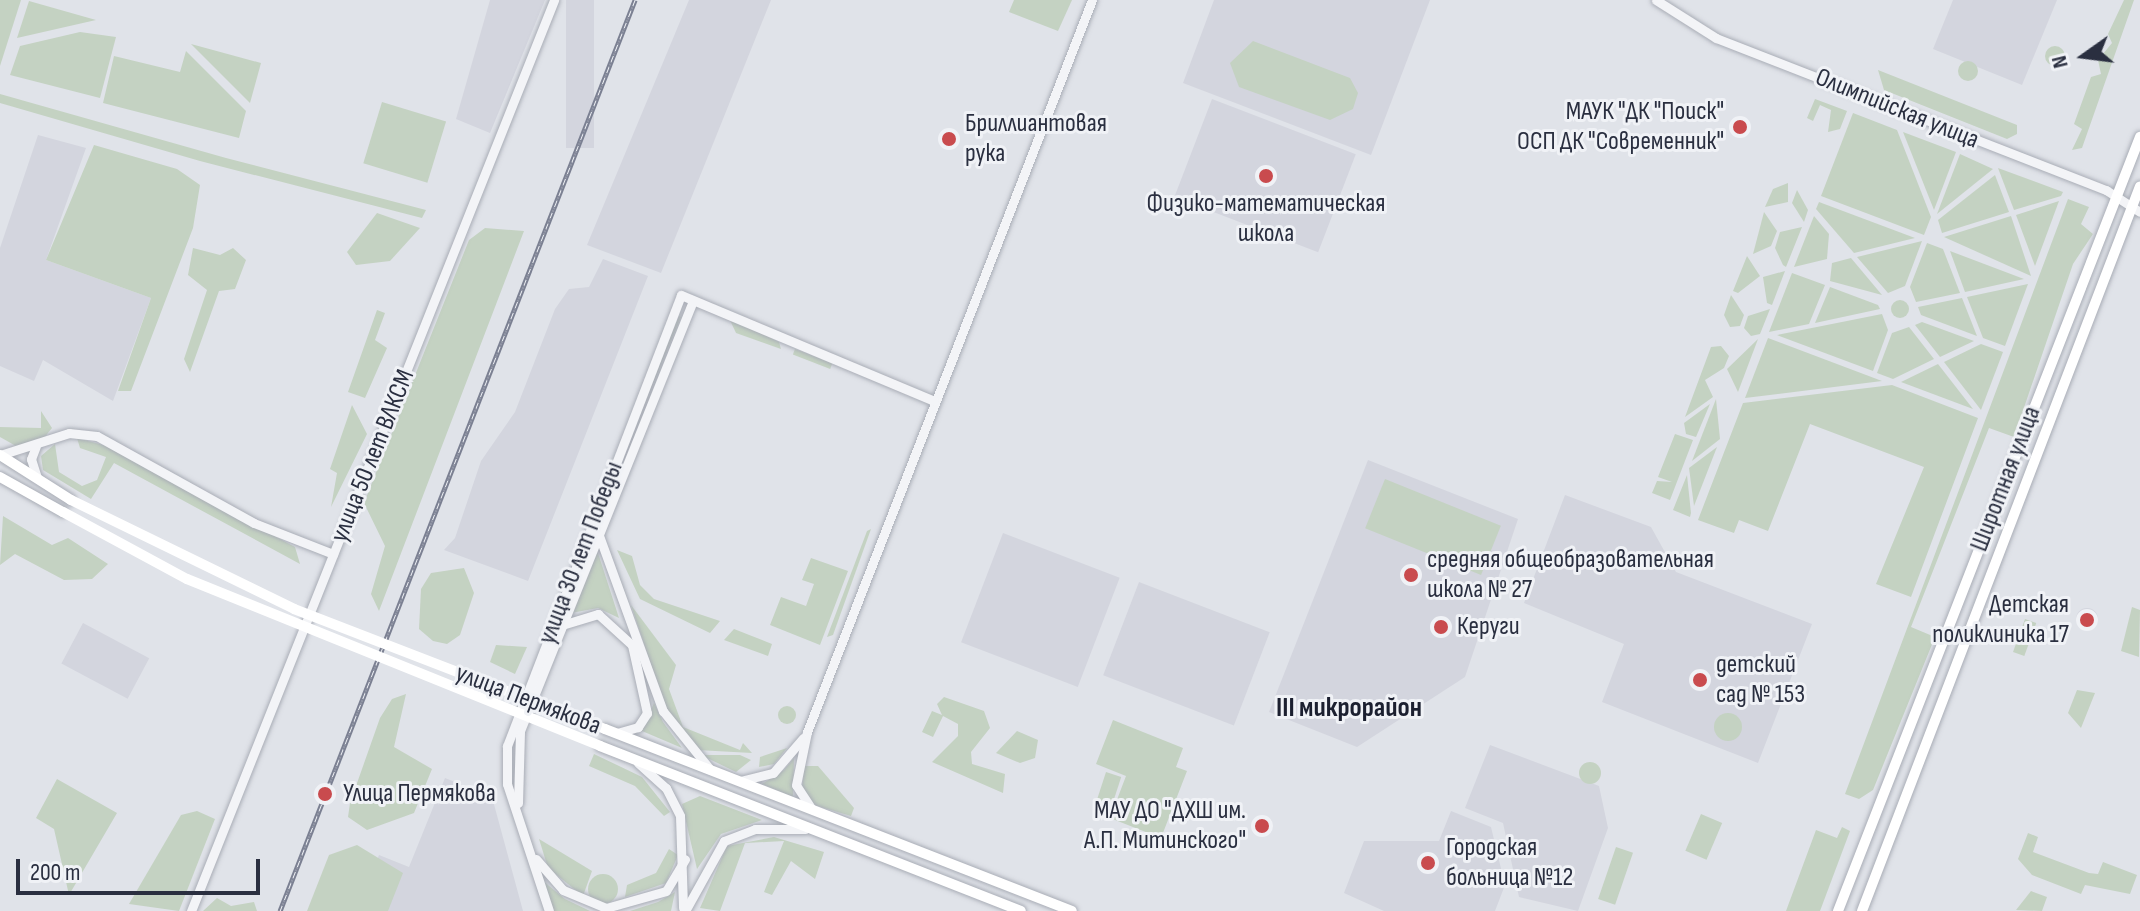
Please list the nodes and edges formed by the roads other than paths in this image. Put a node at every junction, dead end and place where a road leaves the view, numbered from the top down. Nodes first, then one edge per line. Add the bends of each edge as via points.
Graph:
1 (554, 0) edge
2 (1092, 0) edge
3 (1656, 0) edge
4 (2140, 137) edge
5 (2140, 186) edge
6 (2118, 197) junction
7 (2136, 210) edge
8 (693, 300) junction
9 (934, 401) junction
10 (36, 446) junction
11 (0, 455) edge
12 (0, 477) edge
13 (37, 478) junction
14 (596, 529) junction
15 (333, 554) junction
16 (562, 625) junction
17 (632, 645) junction
18 (610, 731) junction
19 (807, 732) junction
20 (631, 758) junction
21 (715, 773) junction
22 (736, 781) junction
23 (817, 812) junction
24 (522, 826) junction
25 (820, 832) junction
26 (525, 838) junction
27 (685, 859) junction
28 (191, 911) edge
29 (549, 911) edge
30 (684, 911) edge
31 (1021, 911) edge
32 (1072, 911) edge
33 (1838, 911) edge
34 (1862, 911) edge

1 - 15 street, улица 50 лет ВЛКСМ
2 - 9 street
3 - 6 street, Олимпийская улица via 1716,38
4 - 6 main road, Широтная улица
5 - 7 main road, Широтная улица
6 - 7 street, Олимпийская улица
6 - 33 main road, Широтная улица
7 - 34 main road, Широтная улица
8 - 9 street, улица 30 лет Победы
8 - 14 street, улица 30 лет Победы
8 - 14 street, улица 30 лет Победы via 681,295
9 - 19 street
10 - 11 street
10 - 13 street via 31,459
10 - 15 street via 69,433 97,436 254,523
11 - 13 main road, улица Пермякова
12 - 20 main road, улица Пермякова, bridge via 187,579
13 - 18 main road, улица Пермякова, bridge via 71,500 294,609
14 - 16 street, улица 30 лет Победы
14 - 17 street
14 - 21 street via 663,711
14 - 24 street, улица 30 лет Победы via 507,746 505,776
15 - 28 street, улица 50 лет ВЛКСМ
16 - 17 street via 598,614
16 - 24 street, улица 30 лет Победы via 516,747
17 - 18 street via 647,713 634,730
18 - 21 main road, улица Пермякова
19 - 22 street via 773,773
19 - 23 street via 796,785
20 - 25 main road, улица Пермякова
20 - 27 street via 675,804
21 - 22 main road, улица Пермякова
22 - 23 main road, улица Пермякова
23 - 32 main road, улица Пермякова
24 - 26 street, улица 30 лет Победы
25 - 30 street via 771,828 732,836 714,851
25 - 31 main road, улица Пермякова
26 - 27 street via 558,886 601,907 661,894
26 - 29 street, улица 30 лет Победы
27 - 30 street

